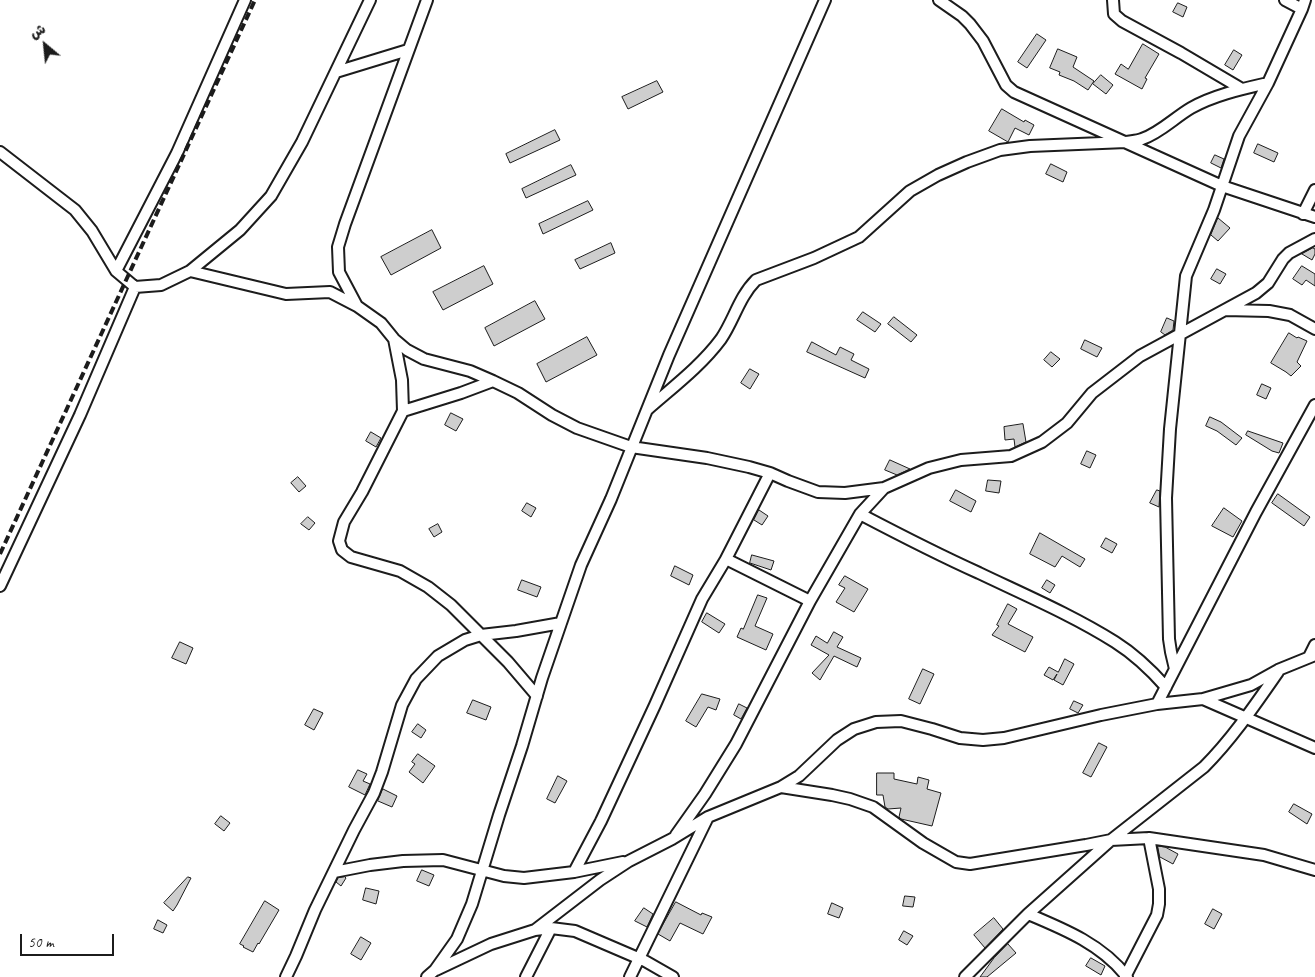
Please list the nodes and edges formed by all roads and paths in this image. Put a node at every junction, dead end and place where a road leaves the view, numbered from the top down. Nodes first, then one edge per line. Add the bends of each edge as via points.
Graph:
1 (245, 0) edge
2 (370, 0) edge
3 (427, 0) edge
4 (825, 0) edge
5 (939, 0) edge
6 (1113, 0) edge
7 (1285, 0) edge
8 (1304, 4) edge
9 (408, 50) junction
10 (336, 72) junction
11 (1268, 83) junction
12 (1242, 89) junction
13 (1126, 142) junction
14 (0, 152) edge
15 (1222, 186) junction
16 (1315, 190) edge
17 (1303, 214) junction
18 (1315, 217) edge
19 (1315, 239) edge
20 (116, 271) junction
21 (190, 271) junction
22 (135, 287) junction
23 (357, 306) junction
24 (1224, 310) junction
25 (1315, 328) edge
26 (1179, 334) junction
27 (394, 339) junction
28 (493, 381) junction
29 (1315, 405) edge
30 (646, 411) junction
31 (402, 412) junction
32 (631, 447) junction
33 (770, 473) junction
34 (884, 488) junction
35 (860, 514) junction
36 (726, 559) junction
37 (0, 586) edge
38 (810, 600) junction
39 (561, 623) junction
40 (481, 635) junction
41 (1315, 645) edge
42 (1312, 656) edge
43 (1175, 669) junction
44 (1278, 670) junction
45 (1166, 687) junction
46 (537, 696) junction
47 (1203, 699) junction
48 (1157, 704) junction
49 (1245, 718) junction
50 (1315, 748) edge
51 (781, 787) junction
52 (708, 817) junction
53 (1149, 838) junction
54 (672, 839) junction
55 (1111, 840) junction
56 (628, 861) junction
57 (483, 870) junction
58 (1315, 870) edge
59 (334, 872) junction
60 (574, 872) junction
61 (1028, 914) junction
62 (551, 928) junction
63 (535, 930) junction
64 (639, 958) junction
65 (431, 974) edge
66 (1126, 976) edge
67 (286, 977) edge
68 (526, 977) edge
69 (630, 977) edge
70 (673, 977) edge
71 (965, 977) edge

1 - 20 street via 177,153
2 - 10 street
3 - 9 street
4 - 30 street
5 - 13 street via 970,24 983,41 1006,85 1014,92
6 - 12 street via 1114,14 1122,20
7 - 8 street
8 - 11 street
9 - 10 street
9 - 23 street via 338,247 339,272
10 - 21 street via 271,196 240,230
11 - 12 street
11 - 15 street via 1239,136
12 - 13 street via 1190,109 1141,140
13 - 15 street
13 - 30 street via 1000,150 938,175 910,191 859,237 756,280 739,303 722,338 705,359
14 - 20 street via 75,210
15 - 17 street
15 - 26 street via 1186,276
16 - 17 street
17 - 18 street
19 - 24 street via 1282,259 1268,282 1256,293
20 - 22 street
21 - 22 street via 161,285
21 - 23 street via 286,294 330,292
22 - 37 street via 80,415
23 - 27 street via 381,323
24 - 25 street via 1270,311 1290,315
24 - 26 street
26 - 34 street via 1113,376 1067,423 1042,442 1011,456 961,460 929,468
26 - 43 street via 1166,498 1169,639
27 - 28 street via 424,359 470,371
27 - 31 street via 402,380
28 - 31 street
28 - 32 street via 577,428
29 - 43 street
30 - 32 street
31 - 40 street via 344,522 339,541 342,550 351,557 400,571 428,587
32 - 33 street via 707,458
32 - 39 street via 581,564
33 - 34 street via 818,492 845,493
33 - 36 street
34 - 35 street
35 - 38 street
35 - 45 street via 1116,642
36 - 38 street
36 - 60 street via 702,599 640,738
38 - 54 street via 736,744
39 - 40 street
39 - 46 street
40 - 46 street
40 - 59 street via 465,640 438,656 416,679 402,705 374,793
41 - 42 street
42 - 44 street
43 - 45 street
44 - 47 street via 1251,685
44 - 49 street
45 - 48 street
46 - 57 street
47 - 48 street
47 - 49 street
48 - 51 street via 983,740 960,738 901,721 876,722 854,729 837,740 799,776
49 - 50 street
49 - 55 street via 1204,768
51 - 52 street
51 - 55 street via 832,795 873,807 956,862 970,864
52 - 54 street
52 - 64 street
53 - 55 street
53 - 58 street via 1264,856
53 - 66 street via 1159,904 1157,915
54 - 56 street
55 - 61 street
56 - 60 street
56 - 63 street
57 - 59 street via 443,860 370,864
57 - 60 street via 524,878
57 - 65 street via 457,939
59 - 67 street
61 - 66 street via 1070,932 1109,959
61 - 71 street
62 - 63 street
62 - 64 street via 575,931
62 - 68 street
63 - 65 street via 491,944
64 - 69 street
64 - 70 street

